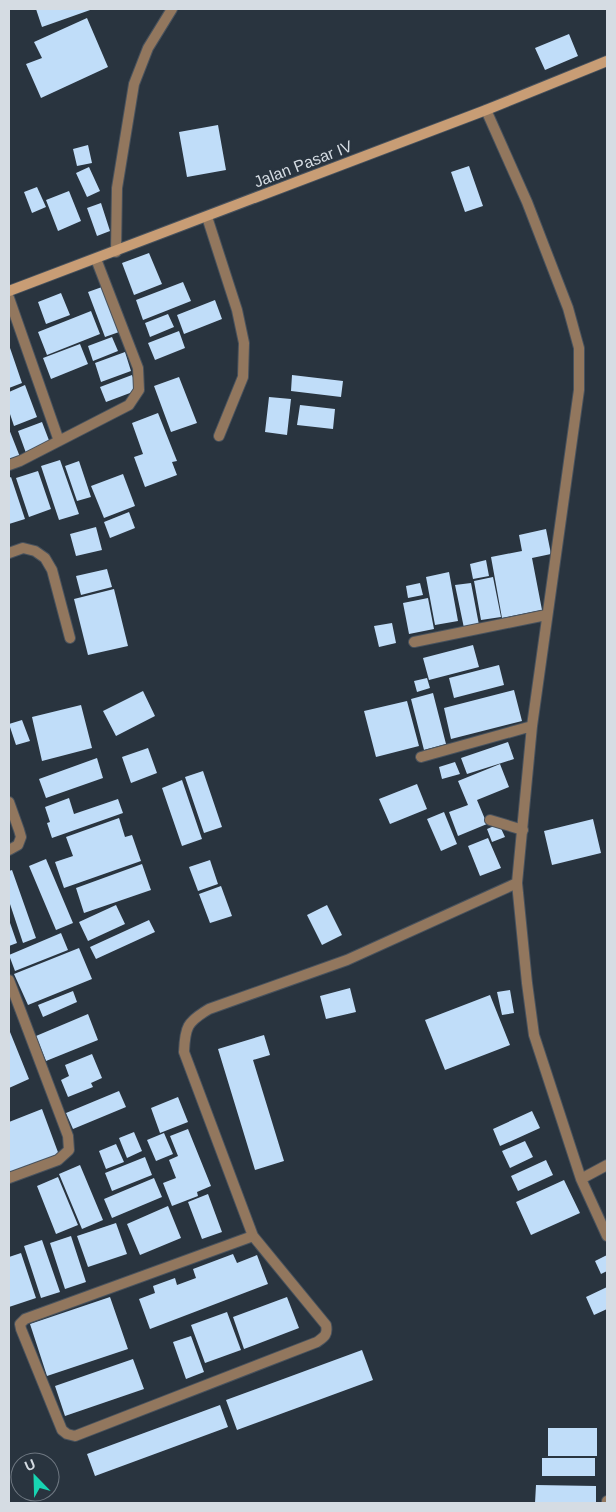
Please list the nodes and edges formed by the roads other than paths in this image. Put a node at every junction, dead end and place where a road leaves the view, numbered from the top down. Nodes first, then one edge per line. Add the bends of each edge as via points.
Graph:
1 (172, 9) edge
2 (607, 61) edge
3 (486, 110) junction
4 (207, 217) junction
5 (116, 252) junction
6 (96, 259) junction
7 (9, 291) edge
8 (9, 298) edge
9 (219, 436) dead end
10 (59, 441) junction
11 (9, 465) edge
12 (9, 553) edge
13 (546, 615) junction
14 (70, 638) dead end
15 (414, 642) dead end
16 (532, 726) junction
17 (421, 757) dead end
18 (9, 802) edge
19 (490, 820) dead end
20 (523, 830) junction
21 (9, 850) edge
22 (517, 883) junction
23 (9, 980) edge
24 (607, 1165) edge
25 (9, 1178) edge
26 (581, 1179) junction
27 (253, 1236) junction
28 (607, 1236) edge

1 - 5 street via 148,48 134,84 117,188
2 - 3 street, Jalan Pasar IV
3 - 4 street, Jalan Pasar IV
3 - 13 street via 527,202 568,308 579,348 579,390
4 - 5 street, Jalan Pasar IV
4 - 9 street via 237,310 244,343 243,377
5 - 6 street, Jalan Pasar IV
6 - 7 street, Jalan Pasar IV
6 - 10 street via 138,368 140,390 129,405
8 - 10 street
10 - 11 street
12 - 14 street via 23,548 45,558 52,570
13 - 15 street
13 - 16 street
16 - 17 street
16 - 20 street
18 - 21 street via 20,837 18,845
19 - 20 street
20 - 22 street
22 - 26 street via 534,1035
22 - 27 street via 347,960 209,1009 194,1018 185,1032 184,1052
23 - 25 street via 68,1136 69,1150 58,1160
24 - 26 street
26 - 28 street
27 - 27 street via 326,1325 326,1336 75,1436 62,1430 20,1324

